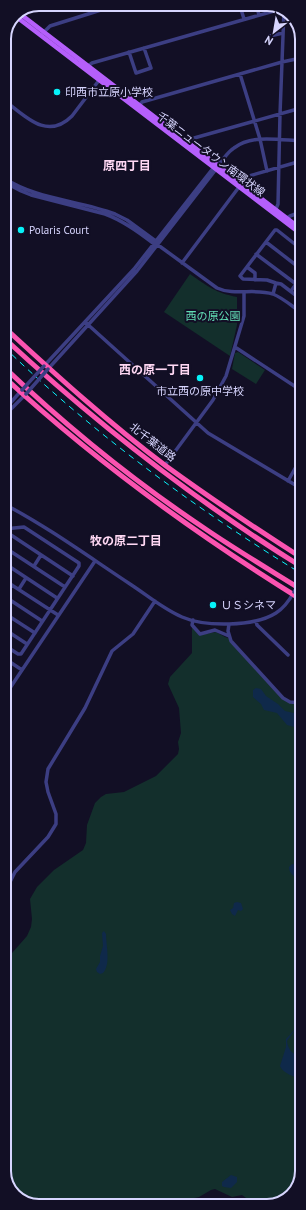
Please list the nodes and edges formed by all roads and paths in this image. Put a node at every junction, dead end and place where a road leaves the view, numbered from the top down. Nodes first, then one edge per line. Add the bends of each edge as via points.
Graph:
1 (98, 11) edge
2 (242, 11) edge
3 (258, 11) edge
4 (272, 12) edge
5 (259, 15) junction
6 (23, 16) edge
7 (284, 17) edge
8 (20, 18) edge
9 (244, 19) junction
10 (283, 33) junction
11 (42, 34) junction
12 (270, 36) dead end
13 (144, 48) junction
14 (129, 52) junction
15 (295, 60) edge
16 (282, 62) junction
17 (88, 66) junction
18 (240, 74) junction
19 (101, 78) junction
20 (11, 105) edge
21 (140, 105) junction
22 (295, 110) edge
23 (280, 114) junction
24 (254, 121) junction
25 (260, 139) junction
26 (280, 140) junction
27 (186, 141) junction
28 (295, 141) edge
29 (295, 163) edge
30 (216, 167) junction
31 (279, 168) junction
32 (267, 171) junction
33 (238, 180) junction
34 (11, 183) edge
35 (11, 186) edge
36 (239, 187) junction
37 (276, 209) junction
38 (295, 214) edge
39 (287, 218) junction
40 (295, 224) edge
41 (295, 229) edge
42 (266, 242) junction
43 (156, 243) junction
44 (295, 244) edge
45 (256, 254) junction
46 (182, 263) junction
47 (295, 264) edge
48 (247, 267) junction
49 (255, 280) junction
50 (276, 283) junction
51 (295, 283) edge
52 (295, 285) edge
53 (291, 291) junction
54 (244, 292) junction
55 (273, 294) junction
56 (295, 294) edge
57 (295, 308) edge
58 (86, 323) junction
59 (11, 334) edge
60 (11, 344) edge
61 (235, 347) junction
62 (46, 367) junction
63 (11, 374) edge
64 (11, 383) edge
65 (295, 386) edge
66 (23, 393) junction
67 (11, 404) edge
68 (11, 408) edge
69 (196, 423) junction
70 (165, 465) junction
71 (295, 468) edge
72 (288, 481) junction
73 (295, 485) edge
74 (11, 508) edge
75 (11, 529) edge
76 (11, 535) edge
77 (11, 551) edge
78 (295, 554) edge
79 (41, 555) junction
80 (94, 561) junction
81 (295, 563) edge
82 (34, 566) junction
83 (11, 568) edge
84 (72, 576) junction
85 (26, 578) junction
86 (12, 585) edge
87 (295, 586) edge
88 (65, 587) junction
89 (19, 589) junction
90 (295, 590) edge
91 (293, 593) junction
92 (57, 598) junction
93 (11, 601) edge
94 (155, 601) junction
95 (50, 610) junction
96 (58, 616) junction
97 (11, 617) edge
98 (193, 620) junction
99 (42, 621) junction
100 (256, 621) junction
101 (229, 624) junction
102 (35, 633) junction
103 (11, 634) edge
104 (229, 636) junction
105 (27, 644) junction
106 (11, 650) edge
107 (288, 656) dead end
108 (11, 663) edge
109 (22, 670) junction
110 (11, 686) edge
111 (295, 702) edge
112 (11, 880) edge

1 - 11 street via 50,26
2 - 9 street
3 - 5 street
4 - 5 street
5 - 9 street
6 - 11 main road, 千葉ニュータウン南環状線
7 - 10 street
8 - 11 main road, 千葉ニュータウン南環状線
9 - 13 street
10 - 12 street
10 - 16 street
11 - 17 main road, 千葉ニュータウン南環状線
11 - 19 main road, 千葉ニュータウン南環状線
13 - 14 street
13 - 14 street via 151,68 136,73
14 - 17 street
15 - 16 street
16 - 18 street
16 - 23 street
17 - 19 main road, 千葉ニュータウン南環状線
18 - 21 street via 142,102
18 - 24 street
19 - 20 street via 72,116 55,126 39,125
19 - 21 main road, 千葉ニュータウン南環状線
19 - 30 main road, 千葉ニュータウン南環状線
21 - 27 main road, 千葉ニュータウン南環状線
22 - 23 street
23 - 24 street
23 - 26 street
24 - 25 street
24 - 27 street
25 - 26 street
25 - 30 street via 249,140 230,150
25 - 32 street
26 - 28 street
26 - 31 street
27 - 30 main road, 千葉ニュータウン南環状線
29 - 31 street
30 - 33 main road, 千葉ニュータウン南環状線
30 - 36 main road, 千葉ニュータウン南環状線
30 - 43 street
31 - 32 street
31 - 37 street
32 - 33 street
33 - 37 main road, 千葉ニュータウン南環状線
34 - 43 street via 32,192 115,214 127,220
35 - 43 street via 31,195 114,217
36 - 41 main road, 千葉ニュータウン南環状線
36 - 46 street
37 - 39 main road, 千葉ニュータウン南環状線
38 - 39 street
39 - 40 main road, 千葉ニュータウン南環状線
42 - 44 street via 277,230
42 - 45 street
42 - 47 street
43 - 46 street
43 - 58 street via 137,271
45 - 48 street
45 - 51 street
46 - 54 street via 217,288
48 - 49 street via 255,273
48 - 49 street via 240,278
49 - 50 street
50 - 53 street
50 - 55 street
52 - 53 street
53 - 56 street
54 - 55 street
54 - 61 street via 244,316
55 - 57 street
58 - 62 street
58 - 69 street
59 - 62 highway, 北千葉道路
60 - 81 highway, 北千葉道路 via 78,405 160,471
61 - 65 street
61 - 69 street via 223,383
62 - 66 street, bridge
62 - 70 highway, 北千葉道路
63 - 87 highway via 86,440 136,479 206,529
64 - 66 highway
66 - 67 street
66 - 68 street
66 - 91 highway via 143,492 207,538
69 - 70 street
69 - 72 street via 218,440
70 - 78 highway, 北千葉道路 via 245,522
71 - 72 street
72 - 73 street
74 - 80 street
75 - 84 street via 24,528 78,563 79,566
76 - 79 street
77 - 82 street
79 - 82 street
79 - 84 street
80 - 94 street
80 - 96 street
82 - 88 street
83 - 85 street
84 - 88 street
85 - 89 street
85 - 92 street
86 - 89 street
88 - 92 street
89 - 95 street
90 - 91 street, bridge
91 - 100 street via 278,612
92 - 95 street
93 - 99 street
94 - 98 street via 178,615
94 - 112 street via 133,634 112,651 84,708 48,769 46,782 56,814 56,824 48,838 15,872
95 - 96 street
95 - 99 street
96 - 109 street
97 - 102 street
98 - 101 street
98 - 104 street via 192,625 200,634 215,630
99 - 102 street
100 - 101 street
100 - 107 street
101 - 104 street
102 - 105 street
103 - 105 street
104 - 111 street via 235,646 283,698
105 - 106 street via 21,654
108 - 109 street
109 - 110 street

